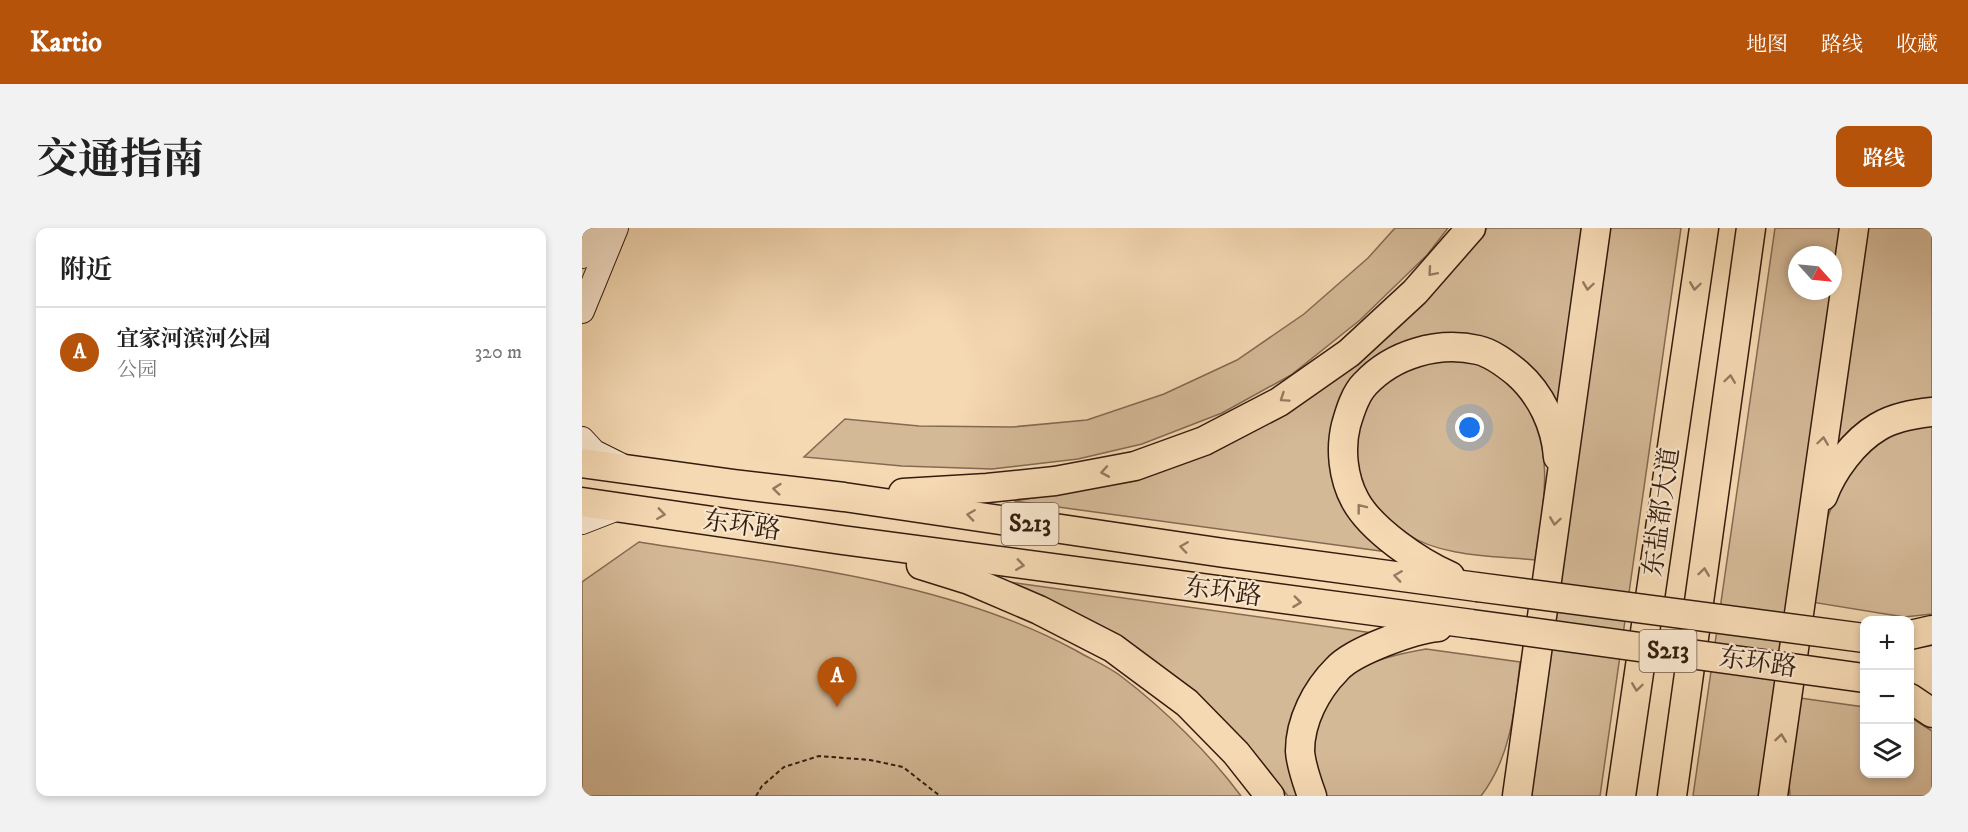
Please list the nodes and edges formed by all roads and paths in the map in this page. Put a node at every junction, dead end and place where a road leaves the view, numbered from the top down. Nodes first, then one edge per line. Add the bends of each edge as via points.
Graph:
1 (594, 228) edge
2 (616, 228) edge
3 (1471, 228) edge
4 (1596, 228) edge
5 (1704, 228) edge
6 (1751, 228) edge
7 (1854, 228) edge
8 (582, 256) edge
9 (582, 311) edge
10 (1932, 412) edge
11 (582, 439) edge
12 (582, 463) edge
13 (627, 469) junction
14 (1560, 487) junction
15 (844, 496) junction
16 (582, 502) edge
17 (618, 508) junction
18 (582, 522) edge
19 (1811, 526) junction
20 (842, 540) junction
21 (1224, 553) junction
22 (1477, 587) junction
23 (1220, 592) junction
24 (1472, 624) junction
25 (1932, 630) edge
26 (1914, 634) edge
27 (1860, 637) edge
28 (1914, 645) edge
29 (1932, 647) edge
30 (1860, 677) edge
31 (1914, 685) edge
32 (1932, 688) edge
33 (1914, 701) edge
34 (1932, 713) edge
35 (1525, 743) junction
36 (1777, 768) junction
37 (756, 796) edge
38 (940, 796) edge
39 (1270, 796) edge
40 (1312, 796) edge
41 (1497, 796) edge
42 (1517, 796) edge
43 (1621, 796) edge
44 (1672, 796) edge
45 (1773, 796) edge
46 (1778, 796) edge

1 - 8 main road
2 - 9 main road
3 -> 15 highway via 1415,292 1349,353 1280,402 1204,441 1135,466 1055,481
4 -> 14 highway
5 -> 43 highway, 东盐都大道
44 -> 6 highway, 东盐都大道
19 -> 7 highway
10 - 19 highway via 1909,414 1877,427 1849,452 1829,480
11 - 13 main road via 594,452
12 - 13 highway, 东环路 / S213
15 -> 13 highway, 东环路 / S213
22 -> 14 highway via 1413,557 1355,502 1343,461 1343,436 1364,384 1392,362 1416,351 1448,347 1479,350 1505,363 1528,383 1548,415 1557,445
14 -> 35 highway
21 -> 15 highway, 东环路 / S213
16 - 17 highway, 东环路 / S213
17 - 18 main road
17 -> 20 highway, 东环路 / S213
36 -> 19 highway
20 -> 23 highway, 东环路 / S213
20 - 39 highway via 969,580 1113,648 1186,703 1236,753
22 -> 21 highway, 东环路 / S213
21 - 23 highway
22 - 27 highway, 东环路 / S213, bridge
23 -> 24 highway, 东环路 / S213
24 - 30 highway, 东环路 / S213, bridge
24 - 40 highway via 1404,634 1338,667 1317,693 1304,722 1300,752
25 - 26 highway
28 - 29 highway
31 - 32 highway
33 - 34 highway
35 - 41 highway
35 - 42 highway
36 - 45 highway
36 - 46 highway
37 - 38 path via 784,766 819,756 903,767

